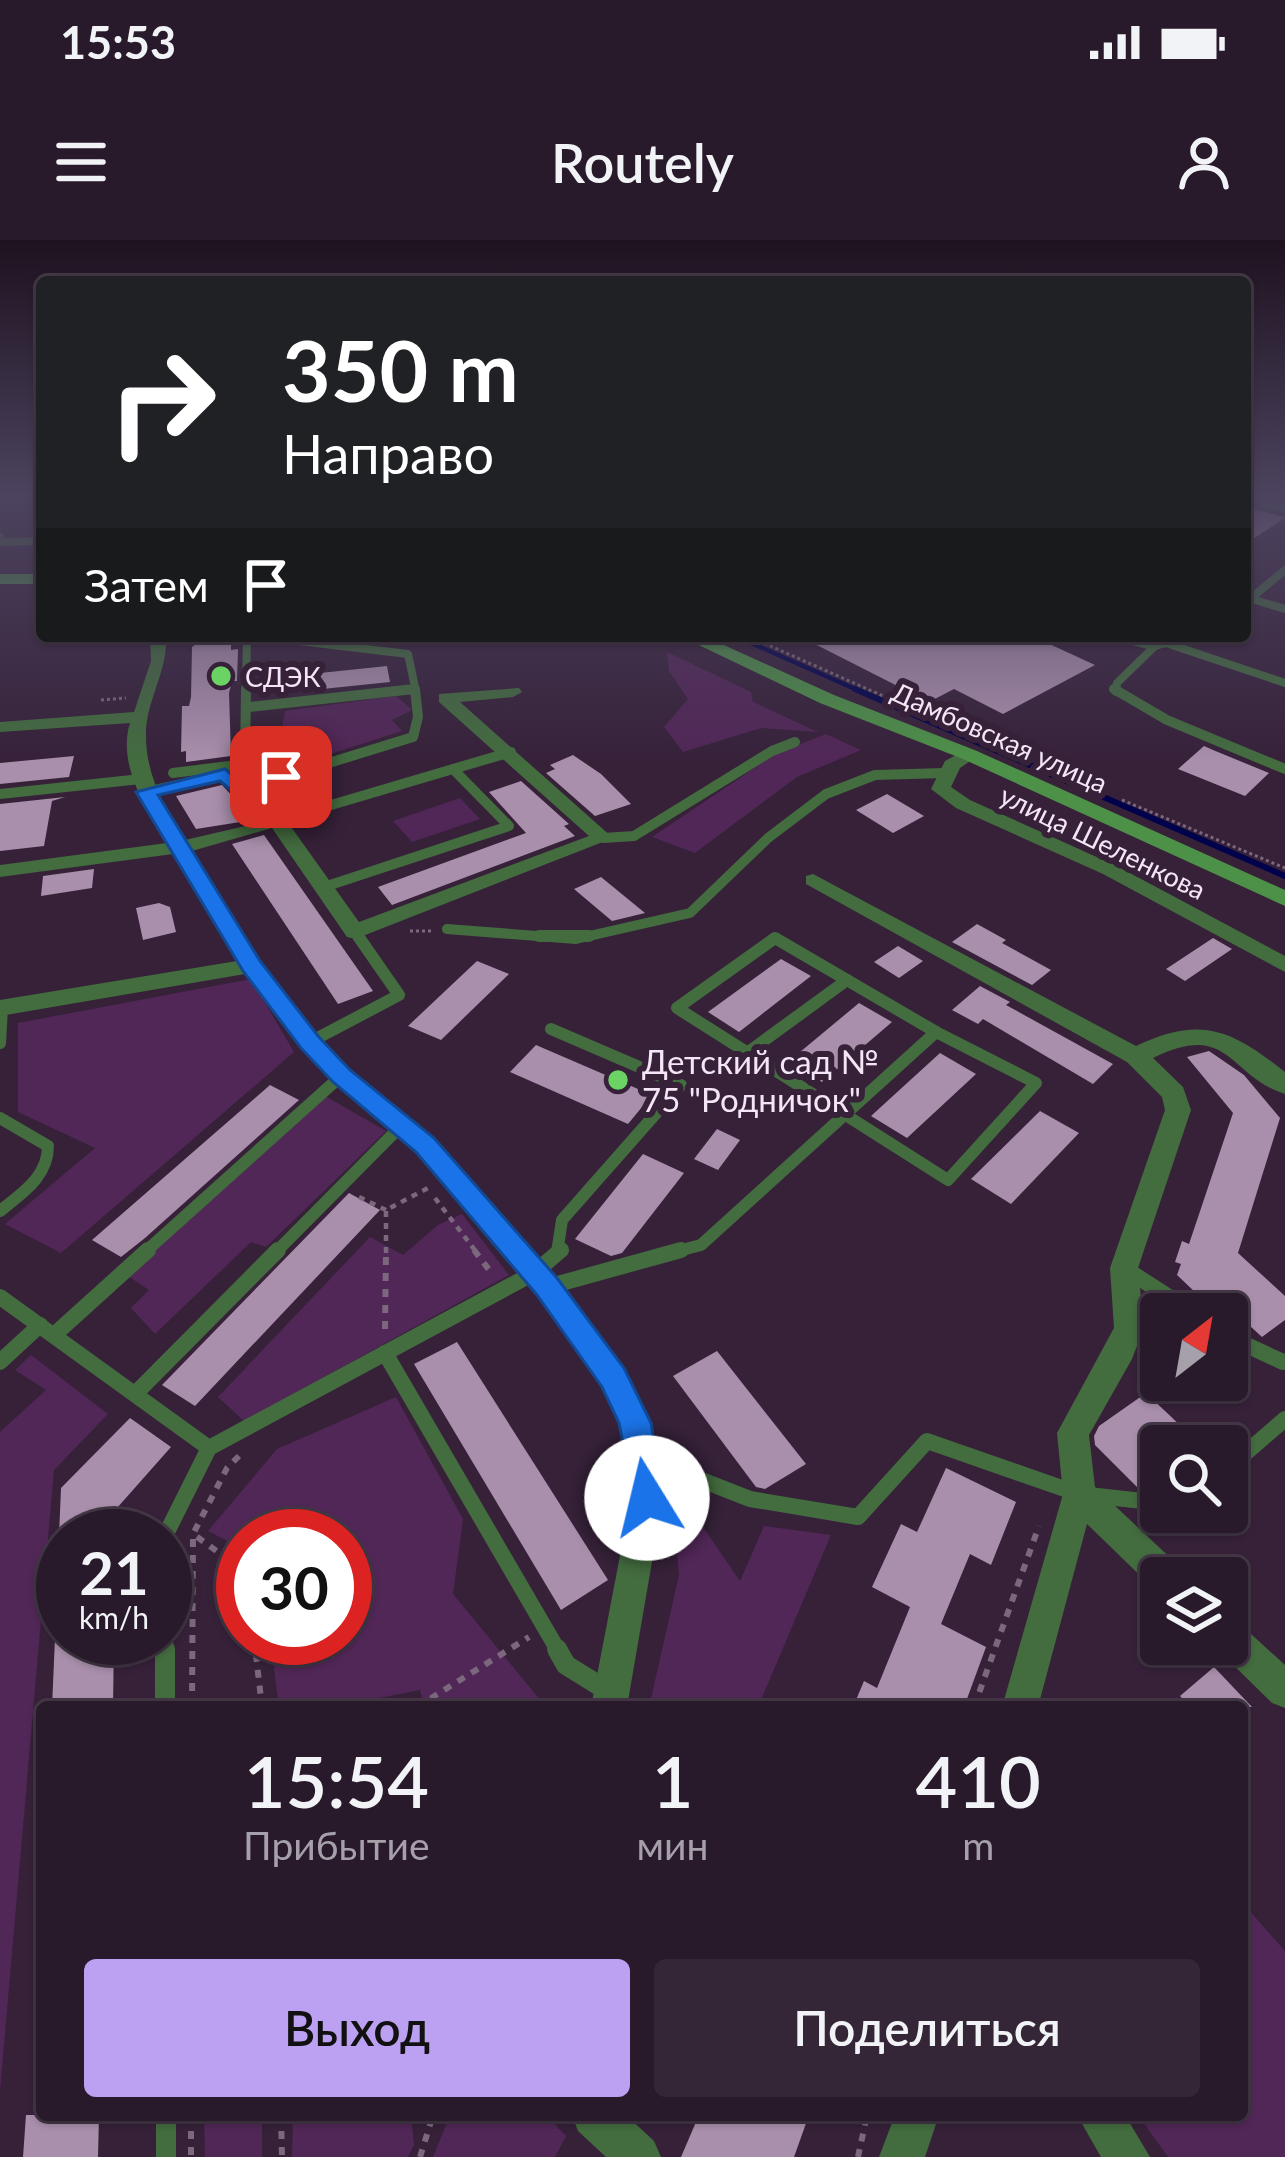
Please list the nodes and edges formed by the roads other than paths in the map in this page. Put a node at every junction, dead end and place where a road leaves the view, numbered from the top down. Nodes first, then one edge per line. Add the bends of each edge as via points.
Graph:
1 (1251, 601) edge
2 (1285, 608) edge
3 (159, 642) edge
4 (247, 642) edge
5 (307, 642) edge
6 (702, 642) edge
7 (1144, 642) edge
8 (1172, 642) edge
9 (1162, 645) junction
10 (1285, 683) edge
11 (414, 689) junction
12 (513, 692) dead end
13 (249, 707) junction
14 (139, 717) junction
15 (0, 728) edge
16 (795, 742) dead end
17 (511, 752) junction
18 (970, 755) junction
19 (453, 769) junction
20 (1285, 770) edge
21 (223, 771) junction
22 (173, 773) dead end
23 (945, 773) junction
24 (143, 785) junction
25 (0, 794) edge
26 (277, 821) junction
27 (603, 838) junction
28 (183, 848) junction
29 (0, 871) edge
30 (812, 880) dead end
31 (324, 887) junction
32 (1285, 898) edge
33 (447, 928) dead end
34 (356, 932) junction
35 (1285, 965) edge
36 (251, 966) junction
37 (847, 980) junction
38 (1, 1008) edge
39 (551, 1029) dead end
40 (935, 1032) junction
41 (310, 1042) junction
42 (0, 1043) edge
43 (746, 1053) junction
44 (1136, 1056) junction
45 (341, 1076) junction
46 (1285, 1084) edge
47 (0, 1118) edge
48 (846, 1118) junction
49 (401, 1126) junction
50 (0, 1211) edge
51 (1124, 1268) junction
52 (541, 1280) junction
53 (1163, 1293) edge
54 (0, 1298) edge
55 (47, 1330) junction
56 (1248, 1346) edge
57 (385, 1353) junction
58 (0, 1362) edge
59 (1284, 1364) edge
60 (135, 1394) junction
61 (1285, 1420) edge
62 (209, 1448) junction
63 (1248, 1451) edge
64 (640, 1456) junction
65 (1066, 1490) junction
66 (1140, 1501) edge
67 (1143, 1557) edge
68 (1248, 1655) edge
69 (1285, 1690) edge
70 (611, 1700) edge
71 (165, 1701) edge
72 (1021, 1701) edge
73 (166, 2121) edge
74 (600, 2121) edge
75 (914, 2121) edge
76 (1103, 2121) edge
77 (166, 2157) edge
78 (638, 2157) edge
79 (902, 2157) edge
80 (1127, 2157) edge

1 - 2 lane
3 - 14 street
4 - 13 lane
5 - 11 lane via 408,654
6 - 18 street, Дамбовская улица
7 - 9 street
8 - 9 lane
9 - 10 lane
9 - 20 lane via 1113,690
11 - 13 lane
11 - 21 lane via 420,708 413,737 238,790
12 - 17 street via 445,698
13 - 21 lane via 245,764
14 - 15 street
14 - 24 street
16 - 27 lane via 634,836
17 - 19 lane
17 - 27 street
18 - 23 street, улица Шеленкова
18 - 32 street, Дамбовская улица
19 - 26 lane
19 - 31 lane via 509,826
21 - 22 lane
21 - 24 lane
23 - 33 lane via 896,772 826,794 690,913 575,939
23 - 35 street, улица Шеленкова via 941,789 963,804 1109,869
24 - 25 lane
24 - 28 street
26 - 28 street
26 - 31 street
27 - 34 street
28 - 29 street
28 - 36 street
30 - 44 street
31 - 34 street
34 - 41 lane via 399,994
36 - 38 street
36 - 41 street
37 - 40 lane
37 - 43 lane
37 - 43 lane via 776,938 677,1008
38 - 42 lane
39 - 52 lane via 681,1085 562,1220 561,1250
40 - 48 lane
40 - 48 lane via 1036,1083 948,1180
41 - 45 street
43 - 48 lane
44 - 46 street via 1175,1035 1221,1039
44 - 51 street via 1174,1093 1178,1110
45 - 49 street
45 - 55 lane
47 - 50 lane via 48,1146 50,1159
48 - 52 lane via 701,1245
49 - 52 street via 439,1182
49 - 60 lane
51 - 53 lane
51 - 65 street via 1129,1328 1073,1433
52 - 57 lane via 504,1289
52 - 64 street via 613,1378 635,1423
54 - 55 lane
55 - 58 lane
55 - 60 lane
56 - 59 lane
57 - 62 lane
57 - 70 lane via 566,1666
60 - 62 lane
61 - 63 lane
62 - 71 lane via 165,1536
64 - 65 lane via 750,1499 858,1517 928,1442
64 - 70 street via 647,1498
65 - 66 lane
65 - 67 street
65 - 72 street
68 - 69 street
73 - 77 lane
74 - 78 street
75 - 79 street
76 - 80 street

